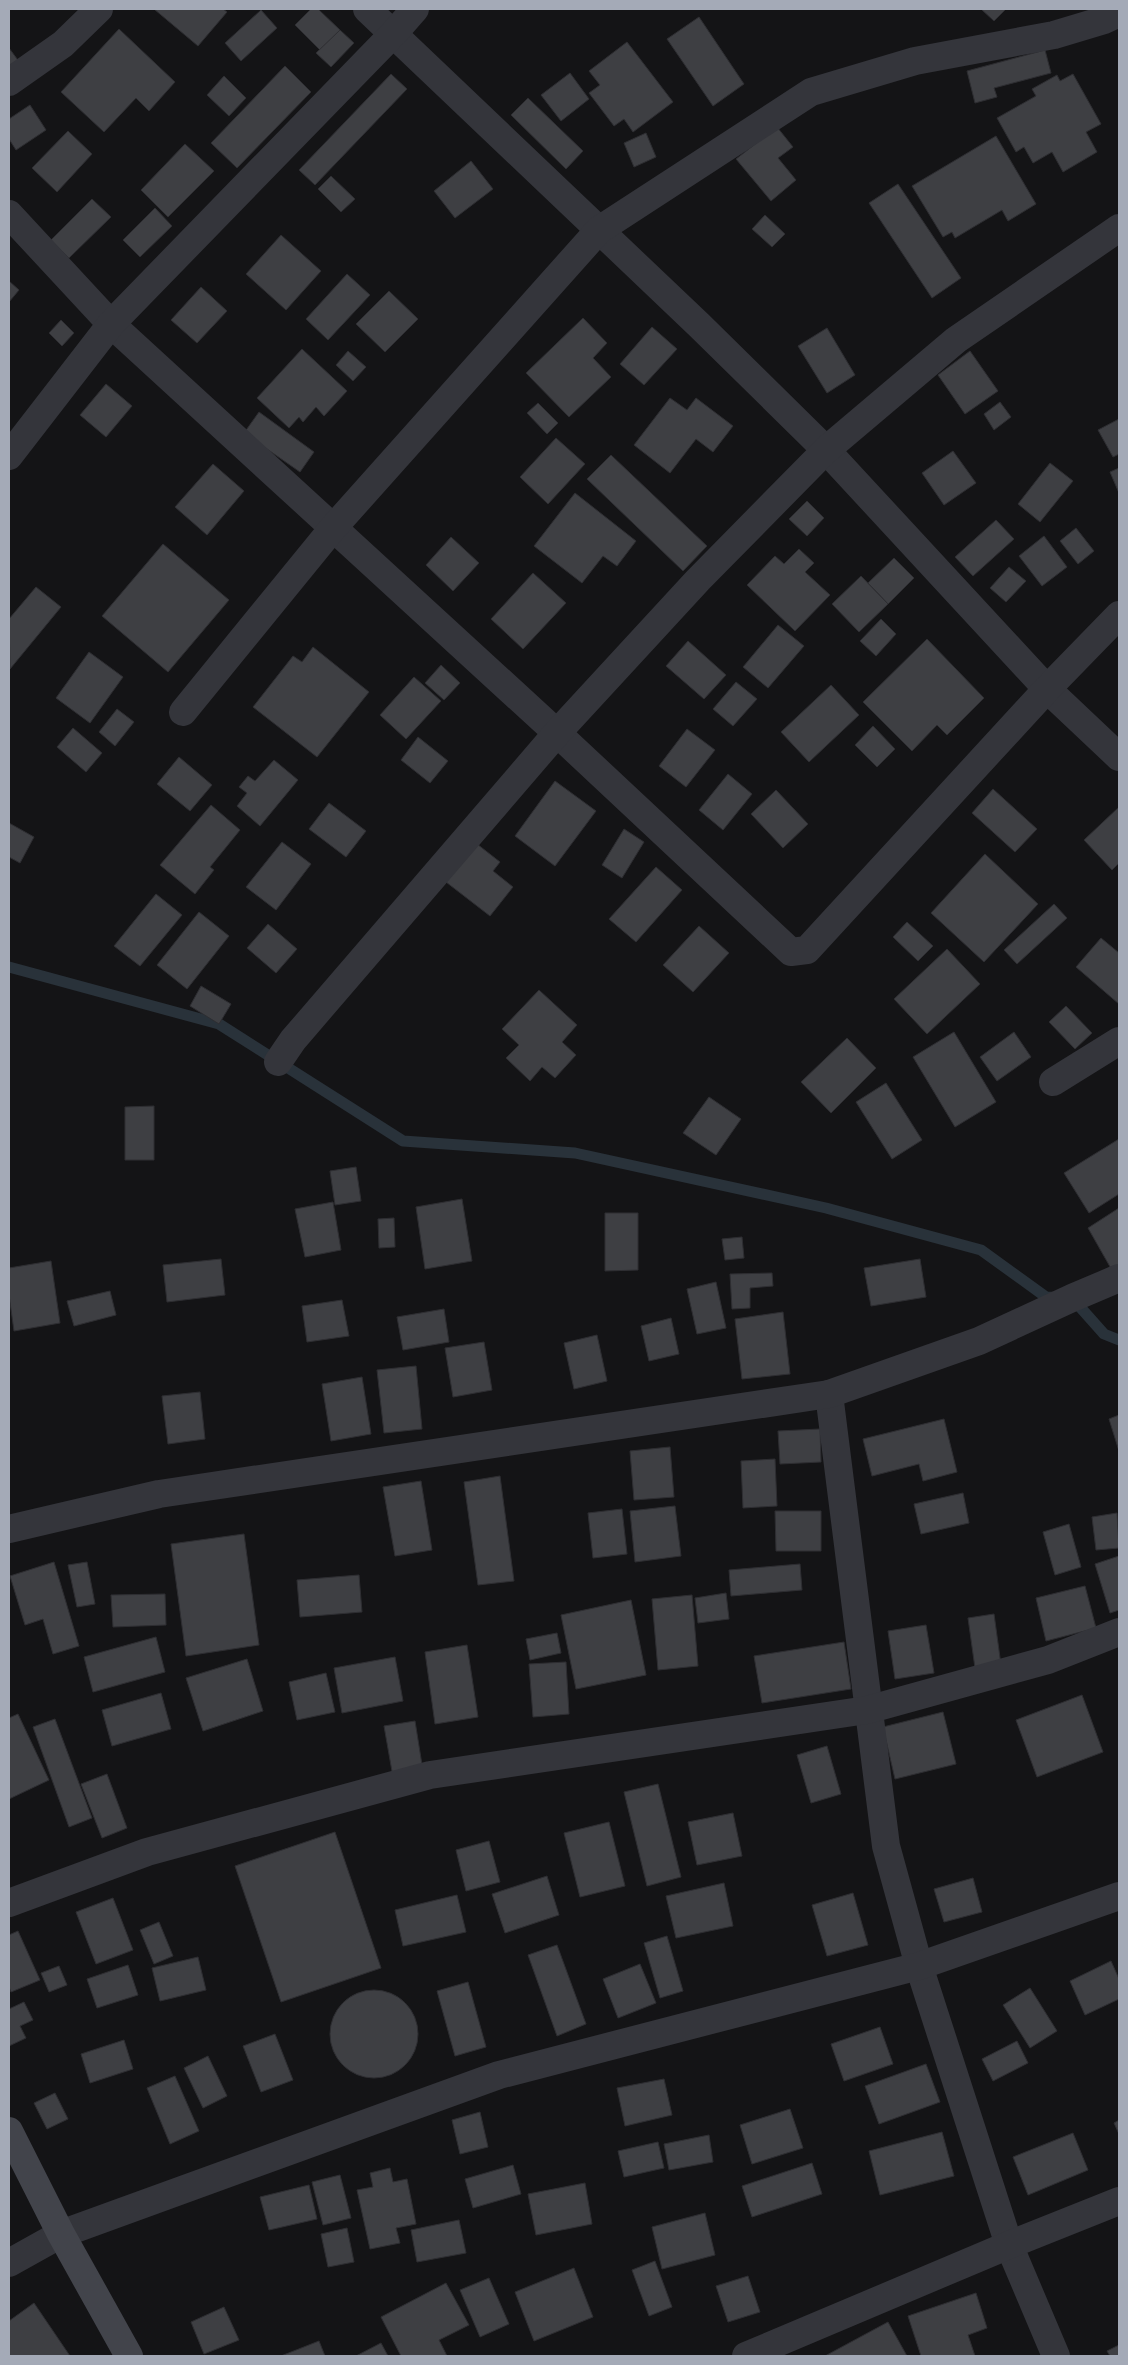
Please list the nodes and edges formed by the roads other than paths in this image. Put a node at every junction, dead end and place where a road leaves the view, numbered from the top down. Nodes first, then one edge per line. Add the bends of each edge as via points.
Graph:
1 (99, 9) edge
2 (367, 9) edge
3 (415, 9) edge
4 (1119, 13) edge
5 (394, 33) junction
6 (9, 82) edge
7 (9, 214) edge
8 (1119, 228) edge
9 (599, 230) junction
10 (111, 324) junction
11 (826, 450) junction
12 (9, 456) edge
13 (333, 528) junction
14 (1119, 615) edge
15 (1047, 689) junction
16 (183, 712) dead end
17 (557, 733) junction
18 (1119, 757) edge
19 (1119, 1042) edge
20 (278, 1062) dead end
21 (1053, 1082) dead end
22 (1119, 1278) edge
23 (829, 1394) junction
24 (9, 1529) edge
25 (1119, 1632) edge
26 (867, 1710) junction
27 (1119, 1896) edge
28 (9, 1903) edge
29 (919, 1966) junction
30 (9, 2131) edge
31 (1119, 2201) edge
32 (61, 2234) junction
33 (1009, 2245) junction
34 (9, 2262) edge
35 (129, 2356) edge
36 (746, 2356) edge
37 (1056, 2356) edge

1 - 6 street via 63,44
2 - 5 street
3 - 5 street
4 - 9 street via 1054,35 915,61 811,92
5 - 9 street
5 - 10 street
7 - 10 street
8 - 11 street via 956,340
9 - 11 street
9 - 13 street
10 - 12 street
10 - 13 street
11 - 15 street
11 - 17 street via 698,580
13 - 16 street
13 - 17 street
14 - 15 street
15 - 17 street via 807,950 791,952
15 - 18 street
17 - 20 street via 293,1040
19 - 21 street
22 - 23 street via 979,1341
23 - 24 street via 159,1494
23 - 26 street
25 - 26 street via 1048,1660
26 - 28 street via 430,1775 147,1852
26 - 29 street via 886,1846
27 - 29 street
29 - 32 street via 500,2075
29 - 33 street
30 - 32 street
31 - 33 street
32 - 34 street
32 - 35 street
33 - 36 street
33 - 37 street

